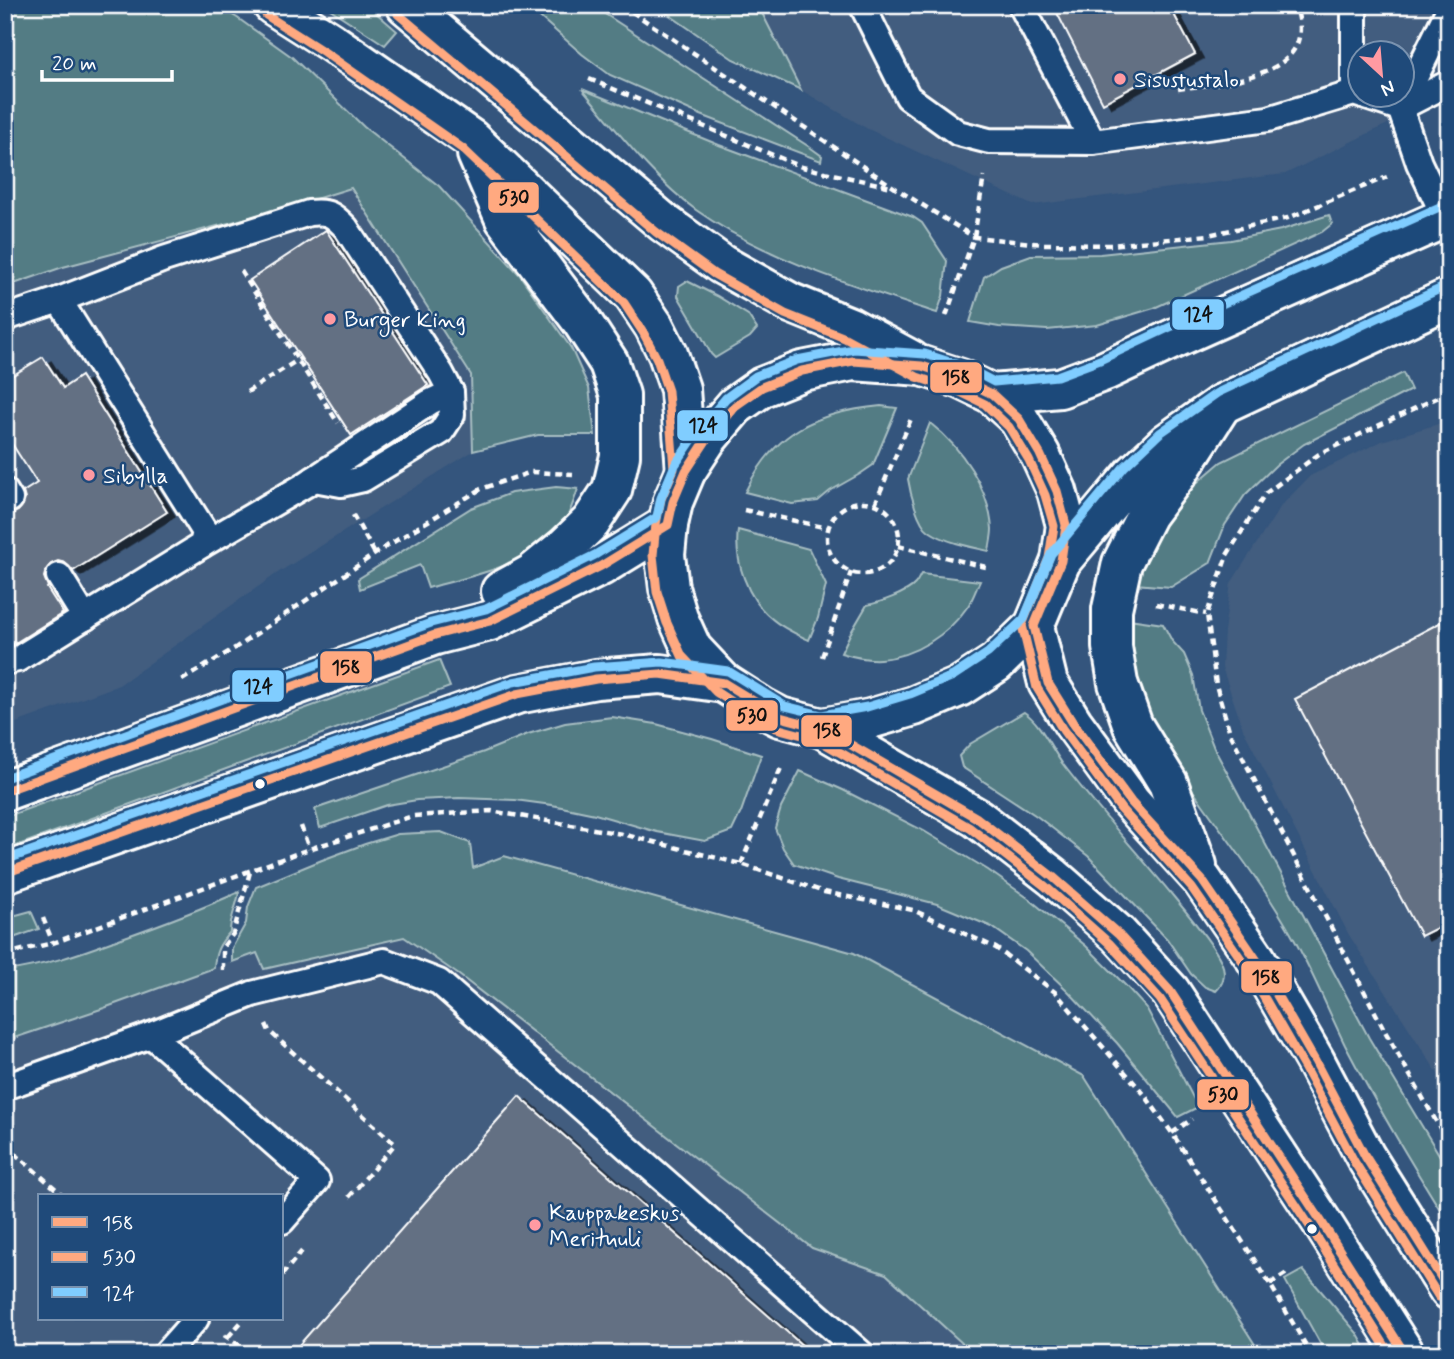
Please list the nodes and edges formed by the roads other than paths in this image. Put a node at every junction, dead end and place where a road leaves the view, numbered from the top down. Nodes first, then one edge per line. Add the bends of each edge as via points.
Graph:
1 (273, 5) edge
2 (406, 5) edge
3 (862, 5) edge
4 (1021, 5) edge
5 (1354, 5) edge
6 (1449, 9) edge
7 (1354, 38) edge
8 (1416, 76) edge
9 (1449, 83) edge
10 (1346, 95) edge
11 (1416, 100) edge
12 (1400, 108) edge
13 (471, 139) junction
14 (1093, 142) junction
15 (1447, 217) edge
16 (1449, 298) edge
17 (59, 300) junction
18 (5, 318) edge
19 (922, 366) junction
20 (992, 394) junction
21 (1223, 404) junction
22 (686, 471) junction
23 (668, 525) junction
24 (202, 545) junction
25 (1061, 561) junction
26 (59, 576) dead end
27 (85, 618) junction
28 (1034, 626) junction
29 (435, 635) junction
30 (5, 662) edge
31 (724, 683) junction
32 (822, 728) junction
33 (5, 791) edge
34 (5, 873) edge
35 (1202, 880) junction
36 (151, 1035) junction
37 (5, 1087) edge
38 (284, 1219) edge
39 (1449, 1290) edge
40 (195, 1320) edge
41 (164, 1354) edge
42 (862, 1354) edge
43 (1405, 1354) edge

1 - 13 main road
2 - 19 main road via 664,223 721,264
3 - 14 lane via 908,97 958,133 989,141
4 - 14 lane
5 - 7 lane
6 - 8 lane
9 - 11 lane
10 - 14 lane via 1268,119
12 - 15 lane via 1419,163
13 - 22 main road via 633,295 654,326 680,389
13 - 29 main road via 505,219 609,363 621,395 620,456 612,490 592,522 532,574 478,603
15 - 20 main road via 1105,371 1060,388
16 - 21 main road
17 - 18 lane
17 - 24 lane via 205,531
17 - 24 lane via 118,276 323,211 346,228 451,392 430,402 327,477
19 - 20 main road
19 - 22 main road via 853,361 802,371 762,387 735,406
20 - 25 main road via 1019,419 1057,491 1066,525
21 - 25 main road via 1167,443 1133,475
21 - 35 main road via 1147,514 1122,563 1112,609 1118,683 1133,726 1168,783
22 - 23 main road
23 - 29 main road via 601,565 489,621
23 - 31 main road via 665,555 678,618 692,649
24 - 27 lane
25 - 28 main road
26 - 27 lane
27 - 30 lane via 18,659
28 - 32 main road via 996,663 959,687 914,706
28 - 35 main road via 1048,683 1073,723 1131,802
29 - 33 main road
31 - 32 main road via 780,717
31 - 34 main road via 660,674 596,679 517,694
32 - 43 main road via 977,818 1118,934 1170,992
35 - 39 main road via 1256,959 1365,1156
36 - 37 lane
36 - 38 lane via 317,1181
36 - 42 lane via 252,994 384,961 439,982
40 - 41 lane

